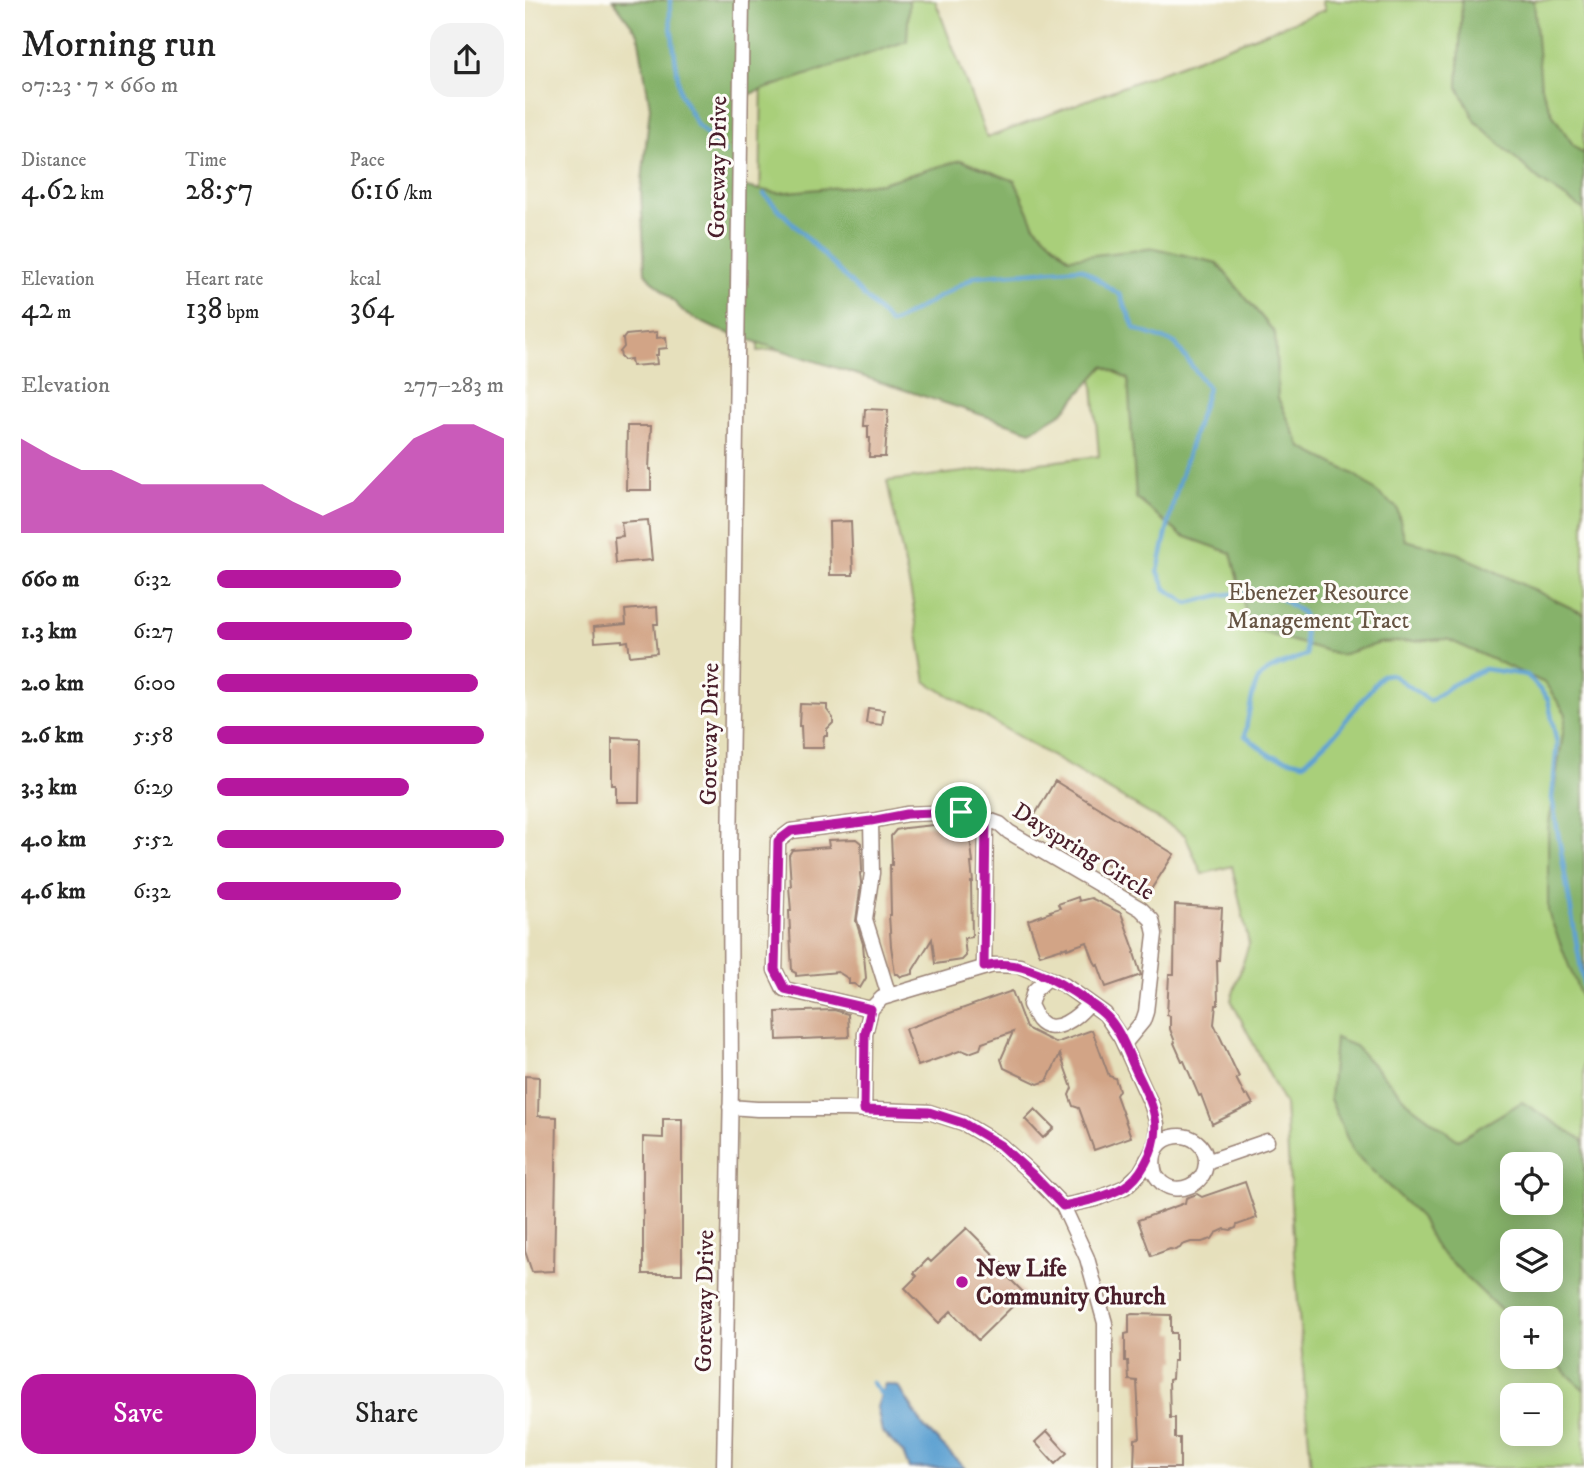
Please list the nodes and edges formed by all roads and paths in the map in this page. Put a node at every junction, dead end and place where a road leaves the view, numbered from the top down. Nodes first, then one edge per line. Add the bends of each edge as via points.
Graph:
1 (742, 0) edge
2 (986, 819) junction
3 (871, 821) junction
4 (984, 967) junction
5 (1048, 978) junction
6 (889, 996) junction
7 (1089, 1003) junction
8 (871, 1009) junction
9 (1124, 1044) junction
10 (730, 1107) junction
11 (864, 1110) junction
12 (1267, 1141) dead end
13 (1160, 1142) junction
14 (1147, 1160) junction
15 (1206, 1163) junction
16 (1155, 1174) junction
17 (1063, 1206) junction
18 (725, 1468) edge
19 (1105, 1468) edge

1 - 10 street, Goreway Drive
2 - 3 street via 961,812
2 - 4 street
2 - 9 street, Dayspring Circle via 1141,909 1152,920 1155,934 1146,1013
3 - 6 street via 872,873 866,919
3 - 8 street via 791,831 778,841 775,970 785,989
4 - 5 street via 1020,966
4 - 6 street
5 - 7 street
5 - 7 street via 1034,991 1030,1005 1039,1021 1050,1027 1063,1025
6 - 8 street
7 - 9 street via 1105,1014
8 - 11 street via 865,1034
9 - 13 street via 1152,1106
10 - 11 street
10 - 18 street, Goreway Drive
11 - 17 street via 929,1112 963,1123 1000,1145
12 - 15 street
13 - 14 street
13 - 15 street via 1177,1135 1187,1137 1197,1142
13 - 16 street via 1153,1154
14 - 16 street
14 - 17 street via 1125,1187
15 - 16 street via 1190,1187 1170,1188
17 - 19 street via 1087,1258 1105,1323

